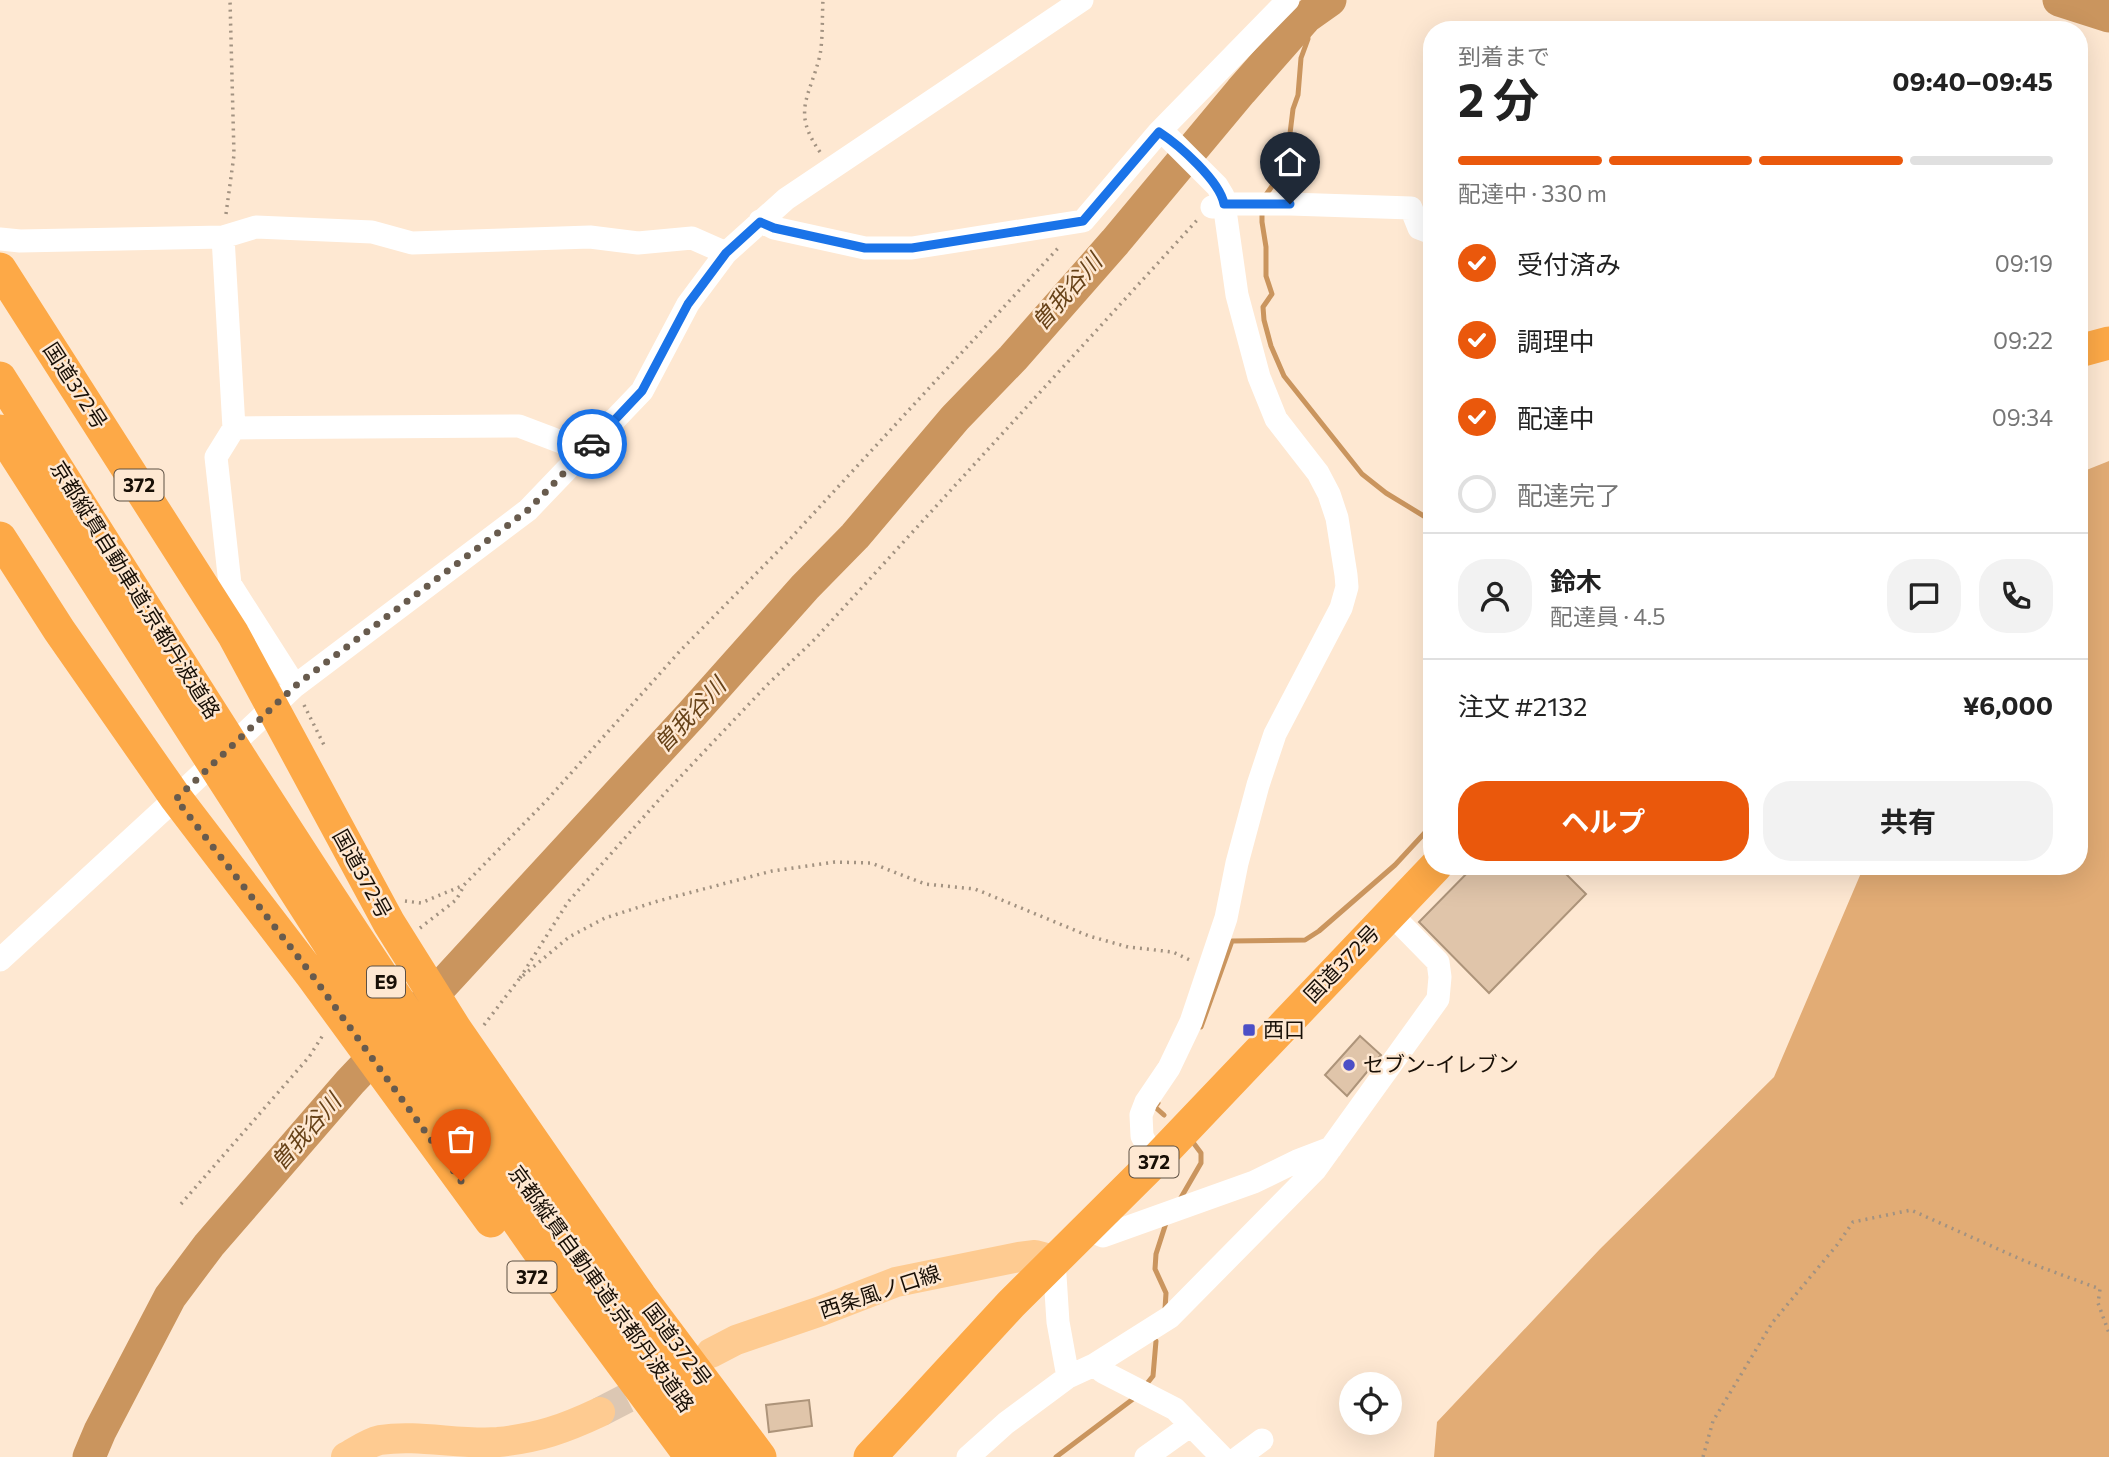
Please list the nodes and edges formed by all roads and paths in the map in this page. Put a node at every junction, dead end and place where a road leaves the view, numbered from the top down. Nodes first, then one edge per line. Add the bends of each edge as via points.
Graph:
1 (230, 0) edge
2 (823, 0) edge
3 (1082, 0) edge
4 (1288, 0) edge
5 (1164, 135) junction
6 (832, 168) junction
7 (1224, 200) junction
8 (1421, 208) edge
9 (1083, 221) junction
10 (760, 222) junction
11 (1423, 230) edge
12 (223, 237) junction
13 (0, 239) edge
14 (726, 253) junction
15 (0, 269) edge
16 (2109, 344) edge
17 (2088, 349) edge
18 (0, 378) edge
19 (234, 428) junction
20 (0, 431) edge
21 (585, 451) junction
22 (0, 538) edge
23 (284, 695) junction
24 (210, 734) junction
25 (326, 749) dead end
26 (176, 799) junction
27 (1427, 875) edge
28 (395, 912) junction
29 (1390, 913) junction
30 (0, 960) edge
31 (1209, 971) junction
32 (520, 978) junction
33 (342, 1018) junction
34 (462, 1038) junction
35 (1331, 1148) junction
36 (1155, 1161) junction
37 (181, 1204) dead end
38 (1085, 1228) junction
39 (1054, 1260) junction
40 (2100, 1289) junction
41 (2109, 1290) edge
42 (2109, 1334) edge
43 (711, 1353) dead end
44 (1094, 1365) junction
45 (677, 1371) dead end
46 (635, 1372) junction
47 (1068, 1377) junction
48 (600, 1412) tunnel mouth
49 (1191, 1425) junction
50 (1262, 1440) dead end
51 (346, 1457) edge
52 (665, 1457) edge
53 (691, 1457) edge
54 (726, 1457) edge
55 (760, 1457) edge
56 (870, 1457) edge
57 (968, 1457) edge
58 (1146, 1457) edge
59 (1222, 1457) edge
60 (1239, 1457) edge
61 (1703, 1457) edge

1 - 12 path via 234,155
2 - 6 path via 820,54 807,90 805,114 808,135
3 - 6 street
4 - 5 street
5 - 7 street
5 - 9 street
6 - 10 street
7 - 8 street
7 - 31 street via 1237,295 1259,377 1276,419 1329,494 1342,540 1347,587 1341,608 1266,757
7 - 32 path via 1196,221 815,639 665,793 568,902
8 - 11 street via 1419,228
9 - 10 street via 912,248 865,248
9 - 28 path via 464,885
10 - 14 street
12 - 13 street
12 - 14 street via 256,227 372,232 412,243 590,237 638,243 692,238
12 - 19 street
14 - 21 street via 688,304 642,391
15 - 23 highway, 国道372号 / 372 via 233,634
16 - 17 highway
18 - 24 highway, 京都縦貫自動車道;京都丹波道路 / E9
19 - 21 street via 519,426
19 - 23 street via 216,457 230,584
20 - 24 highway, 京都縦貫自動車道;京都丹波道路 / E9
21 - 23 street via 528,510
22 - 26 highway, 372
23 - 25 path
23 - 26 street
23 - 28 highway, 国道372号 / 372 via 317,794
24 - 46 highway, 京都縦貫自動車道;京都丹波道路 / E9 via 403,1009
26 - 30 street
26 - 33 highway, 372
27 - 29 highway, 国道372号 / 372
28 - 34 highway, 国道372号 / 372 via 409,955
29 - 35 street via 1438,962 1438,999
29 - 36 highway, 国道372号 / 372
31 - 32 path via 1173,952 1128,947 1089,936 975,889 925,884 871,863 835,862 772,872 605,918 569,937
31 - 36 street via 1191,1022 1141,1115 1142,1136
32 - 34 path
33 - 37 path
33 - 52 highway, 372
34 - 55 highway, 国道372号 / 372 via 640,1296
35 - 38 street via 1254,1182 1103,1236
35 - 44 street via 1296,1190 1170,1317
36 - 38 highway, 国道372号 / 372
38 - 39 highway, 国道372号 / 372
39 - 43 main road, 西条風ノ口線 via 1027,1256 907,1279
39 - 47 street
39 - 56 highway, 国道372号 / 372
40 - 41 path
40 - 42 path via 2098,1303
40 - 61 path via 1911,1210 1853,1222 1772,1323 1713,1421
44 - 47 street
44 - 49 street via 1175,1409
45 - 46 main road
46 - 53 highway, 京都縦貫自動車道;京都丹波道路 / E9
46 - 54 highway, 京都縦貫自動車道;京都丹波道路 / E9
47 - 57 street
48 - 51 main road via 560,1431 530,1438 495,1442 397,1439 365,1445
49 - 58 street
49 - 59 street
50 - 60 street

